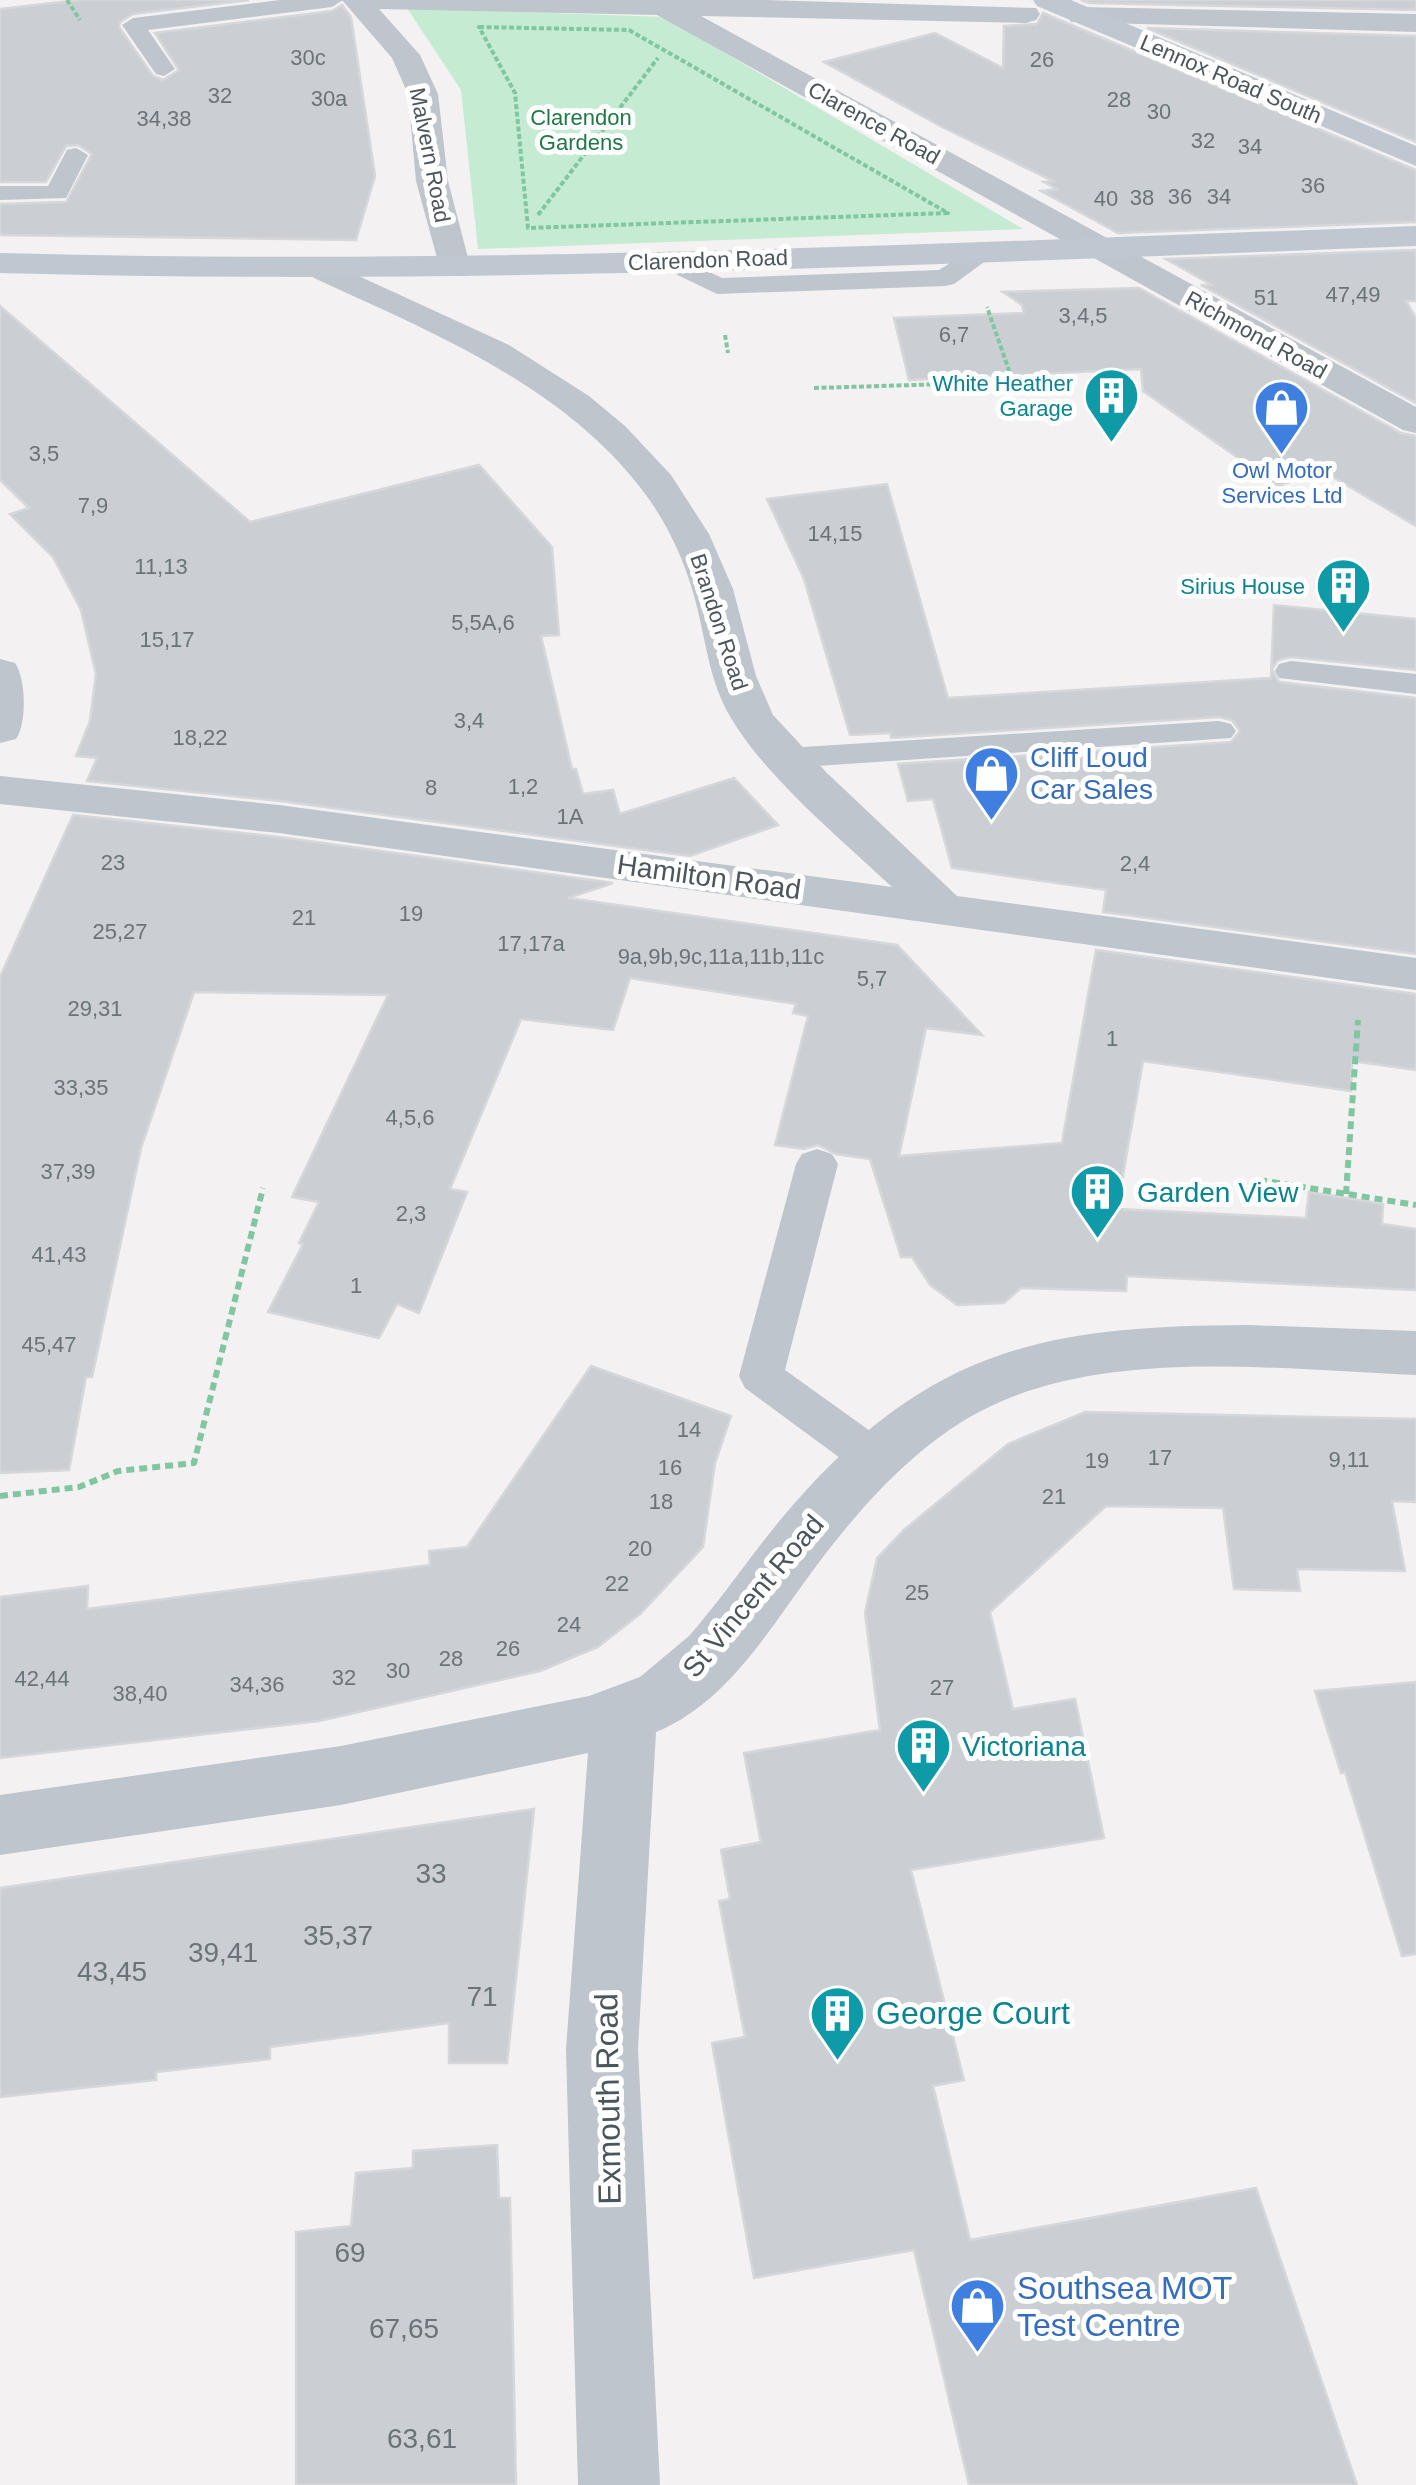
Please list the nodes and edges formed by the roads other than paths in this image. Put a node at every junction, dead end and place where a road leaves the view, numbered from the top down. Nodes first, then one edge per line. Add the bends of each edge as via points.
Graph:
1 (332, 0) edge
2 (357, 0) edge
3 (658, 4) edge
4 (1036, 7) edge
5 (1080, 16) junction
6 (1416, 23) edge
7 (164, 69) dead end
8 (76, 155) dead end
9 (1416, 158) edge
10 (0, 193) edge
11 (1416, 236) edge
12 (1097, 247) junction
13 (982, 250) junction
14 (672, 262) junction
15 (0, 263) edge
16 (454, 269) junction
17 (326, 271) junction
18 (1416, 422) edge
19 (1291, 671) dead end
20 (0, 672) edge
21 (1416, 684) edge
22 (0, 730) edge
23 (1219, 731) dead end
24 (787, 758) junction
25 (0, 790) edge
26 (942, 909) junction
27 (1416, 974) edge
28 (818, 1164) dead end
29 (1416, 1353) edge
30 (875, 1459) junction
31 (624, 1714) junction
32 (0, 1824) edge
33 (620, 2485) edge

1 - 7 lane via 133,24
2 - 3 street
2 - 16 street, Malvern Road via 405,55 422,94 432,181
3 - 4 street
3 - 12 street, Clarence Road
4 - 5 street, Lennox Road South
5 - 6 street
5 - 9 street, Lennox Road South
8 - 10 lane via 58,193
11 - 12 street, Clarendon Road
12 - 13 street, Clarendon Road
12 - 18 street, Richmond Road
13 - 14 street, Clarendon Road
13 - 14 lane via 945,278 717,286
14 - 16 street, Clarendon Road
15 - 17 street, Clarendon Road
16 - 17 street, Clarendon Road
17 - 24 street, Brandon Road via 547,383 646,469 684,522 717,604 732,675 752,717
19 - 21 lane
20 - 22 street
23 - 24 lane
24 - 26 street, Brandon Road
25 - 26 street, Hamilton Road via 279,819
26 - 27 street, Hamilton Road
28 - 30 lane via 761,1376
29 - 30 street, St Vincent Road via 1098,1353 970,1390
30 - 31 street, St Vincent Road via 830,1504 704,1662 661,1698
31 - 32 street, St Vincent Road via 336,1776
31 - 33 street, Exmouth Road via 602,2049

